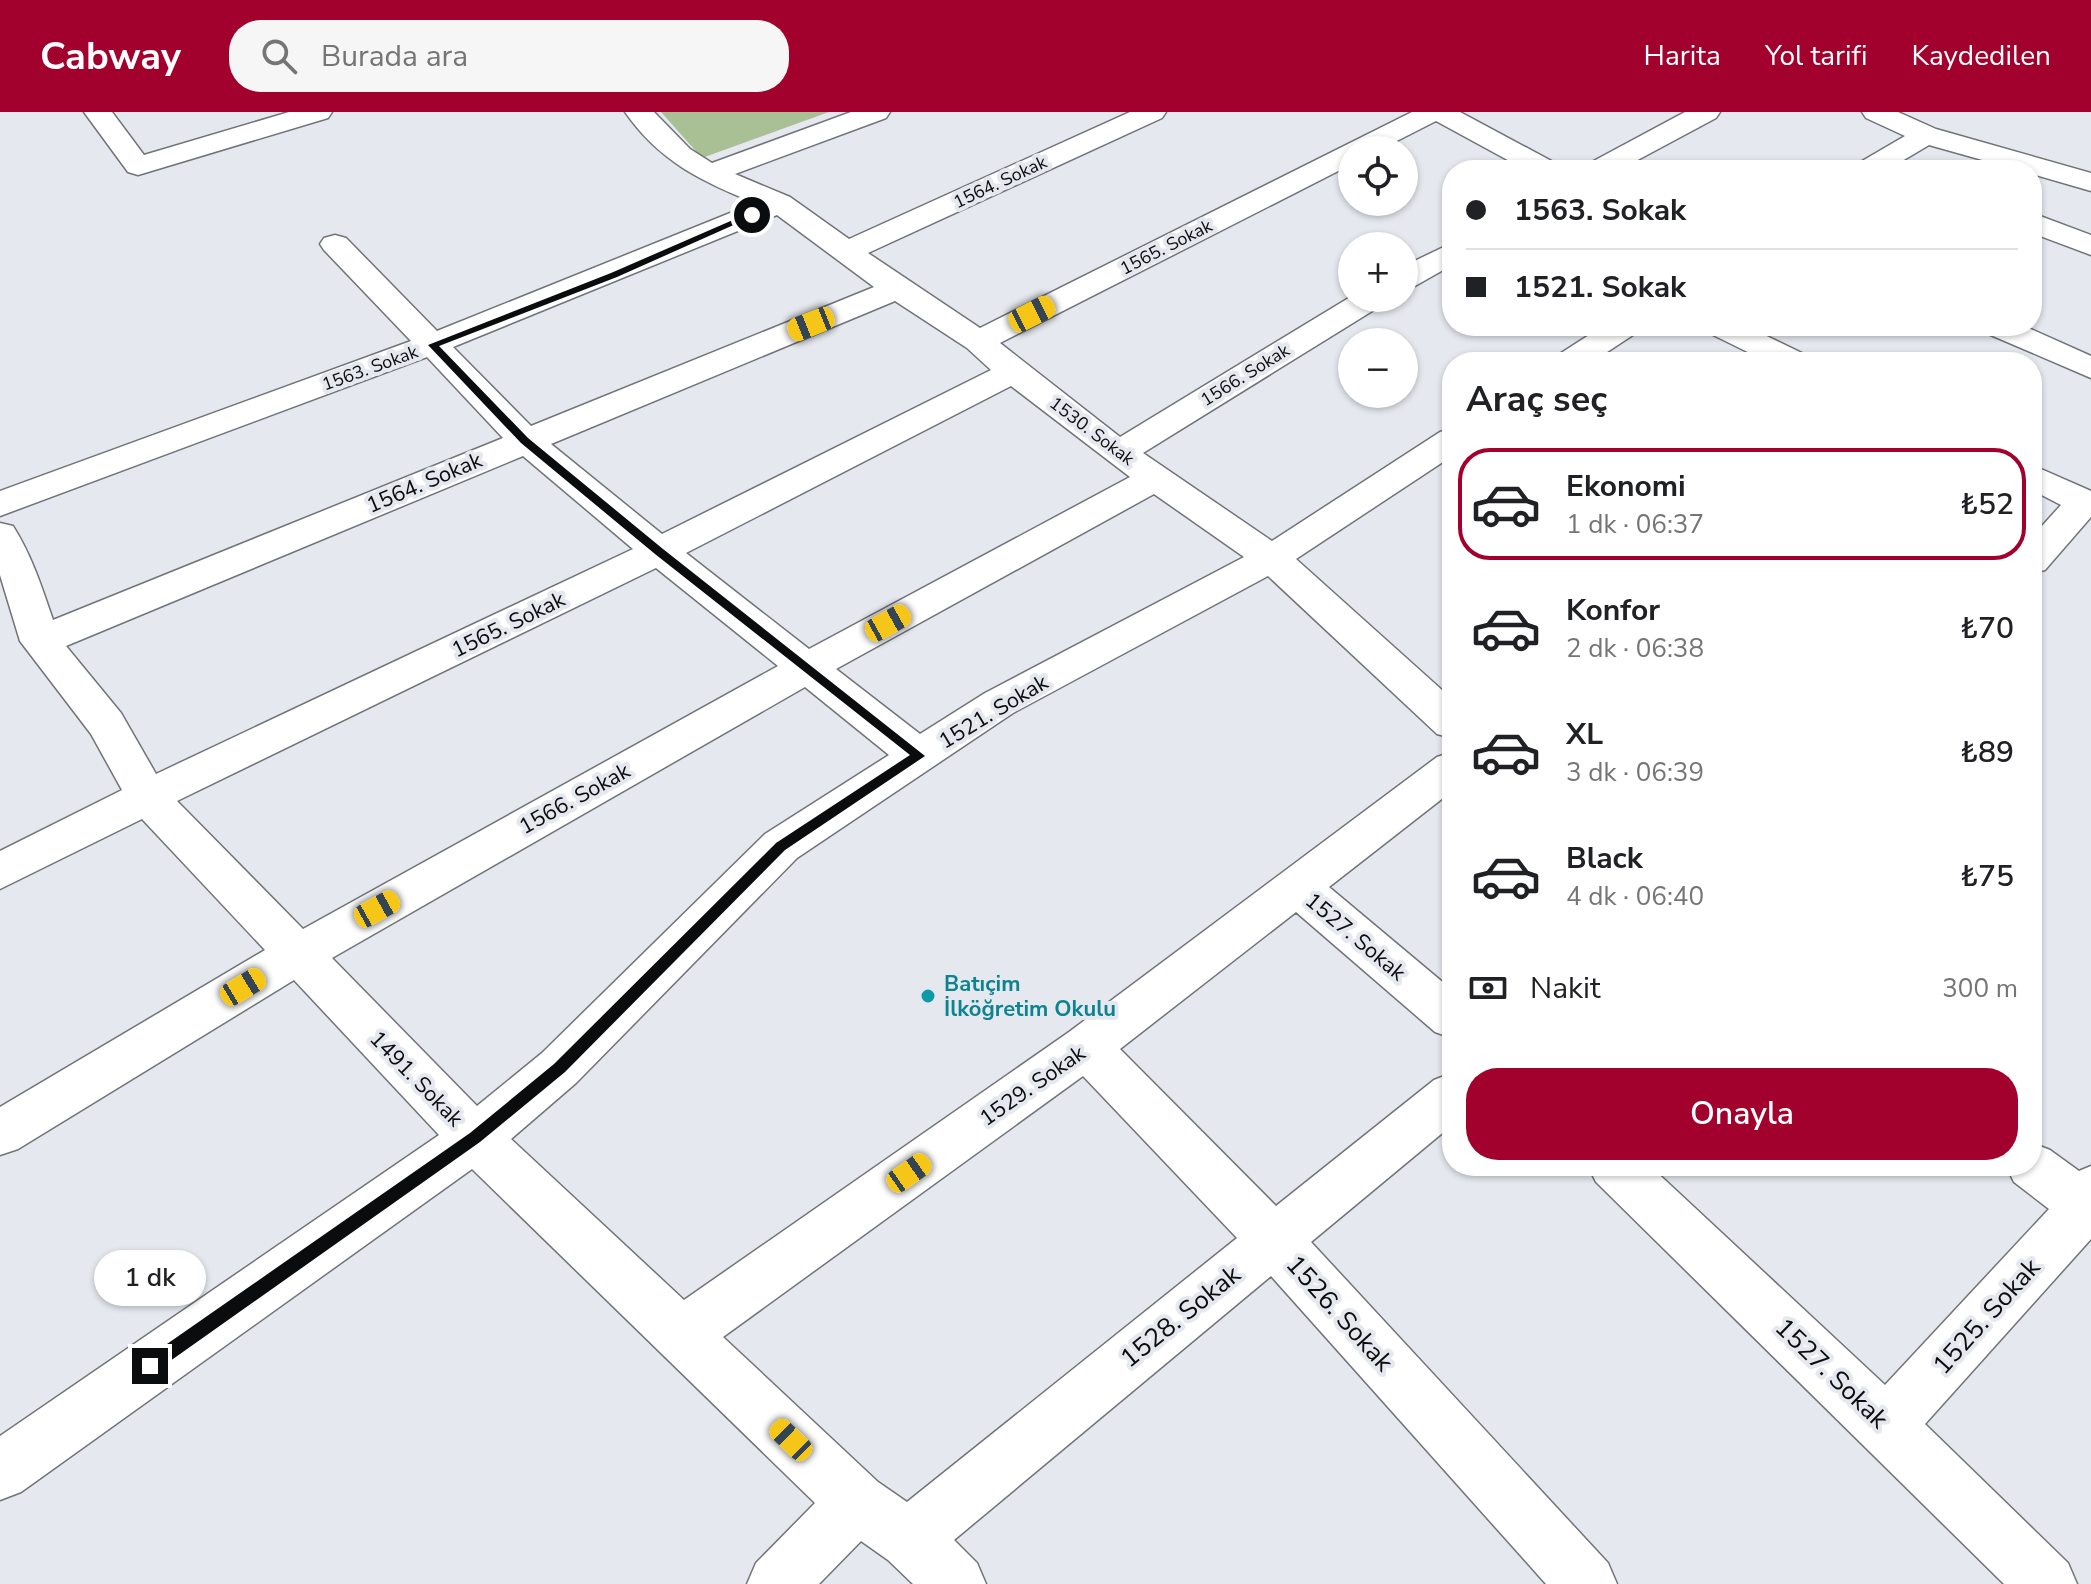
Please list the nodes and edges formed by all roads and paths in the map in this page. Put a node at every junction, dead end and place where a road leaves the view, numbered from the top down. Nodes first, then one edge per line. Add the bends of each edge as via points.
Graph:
1 (98, 112) edge
2 (318, 112) edge
3 (639, 112) edge
4 (876, 112) edge
5 (1152, 112) edge
6 (1433, 112) edge
7 (1439, 112) edge
8 (1706, 112) edge
9 (1876, 112) edge
10 (1918, 123) edge
11 (1385, 136) edge
12 (1338, 160) edge
13 (1528, 160) edge
14 (1617, 160) edge
15 (1889, 160) edge
16 (2034, 160) edge
17 (2042, 162) edge
18 (709, 174) junction
19 (2088, 177) edge
20 (780, 203) junction
21 (2042, 226) edge
22 (335, 244) dead end
23 (2091, 246) edge
24 (848, 251) junction
25 (1442, 258) edge
26 (1418, 271) edge
27 (897, 289) junction
28 (1348, 312) edge
29 (1610, 336) edge
30 (1741, 336) edge
31 (2019, 336) edge
32 (979, 341) junction
33 (433, 345) junction
34 (1585, 352) edge
35 (1773, 352) edge
36 (2091, 368) edge
37 (1013, 372) junction
38 (525, 440) junction
39 (1119, 453) junction
40 (1442, 460) edge
41 (1156, 478) junction
42 (2042, 481) edge
43 (2088, 503) edge
44 (0, 504) edge
45 (659, 551) junction
46 (2042, 551) edge
47 (1272, 558) junction
48 (6, 562) edge
49 (40, 641) junction
50 (808, 667) junction
51 (1442, 714) edge
52 (919, 756) junction
53 (1442, 776) edge
54 (147, 797) junction
55 (0, 871) edge
56 (1296, 885) junction
57 (297, 955) junction
58 (1442, 1009) edge
59 (1086, 1047) junction
60 (1442, 1103) edge
61 (0, 1133) edge
62 (475, 1138) junction
63 (2042, 1172) edge
64 (1625, 1176) edge
65 (2089, 1202) edge
66 (1273, 1239) junction
67 (682, 1334) junction
68 (1886, 1425) junction
69 (0, 1471) edge
70 (857, 1503) junction
71 (909, 1539) junction
72 (777, 1584) edge
73 (956, 1584) edge
74 (1587, 1584) edge
75 (2047, 1584) edge

1 - 2 street via 138,166
3 - 18 street, 1530. Sokak via 680,155
4 - 18 street
5 - 24 street, 1564. Sokak
6 - 11 street
7 - 13 street
8 - 14 street
9 - 10 street
10 - 15 street
10 - 16 street
12 - 32 street, 1565. Sokak
17 - 19 street
18 - 20 street, 1530. Sokak
20 - 24 street, 1530. Sokak
20 - 33 street, 1563. Sokak
21 - 23 street
22 - 33 street
24 - 27 street, 1530. Sokak
25 - 26 street
27 - 32 street, 1530. Sokak
27 - 38 street, 1564. Sokak
28 - 39 street, 1566. Sokak
29 - 34 street
30 - 35 street
31 - 36 street
32 - 37 street, 1530. Sokak
33 - 38 street
33 - 44 street, 1563. Sokak
37 - 39 street, 1530. Sokak
37 - 45 street, 1565. Sokak
38 - 45 street
38 - 49 street, 1564. Sokak
39 - 41 street, 1530. Sokak
40 - 47 street, 1521. Sokak
41 - 47 street, 1530. Sokak
41 - 50 street, 1566. Sokak
42 - 43 street
43 - 46 street
45 - 50 street
45 - 54 street, 1565. Sokak
47 - 51 street, 1530. Sokak
47 - 52 street, 1521. Sokak via 999,703
48 - 49 street, 1491. Sokak
49 - 54 street, 1491. Sokak via 106,724
50 - 52 street
50 - 57 street, 1566. Sokak
52 - 62 street, 1521. Sokak via 781,846 559,1068
53 - 56 street, 1529. Sokak
54 - 55 street, 1565. Sokak
54 - 57 street, 1491. Sokak
56 - 58 street, 1527. Sokak
56 - 59 street, 1529. Sokak
57 - 61 street, 1566. Sokak
57 - 62 street, 1491. Sokak
59 - 66 street, 1526. Sokak
59 - 67 street, 1529. Sokak
60 - 66 street, 1528. Sokak
62 - 67 street, 1491. Sokak
62 - 69 street, 1521. Sokak
63 - 65 street
64 - 68 street, 1527. Sokak
65 - 68 street, 1525. Sokak
66 - 71 street, 1528. Sokak
66 - 74 street, 1526. Sokak
67 - 70 street, 1491. Sokak
68 - 75 street, 1527. Sokak
70 - 71 street, 1491. Sokak
70 - 72 street
71 - 73 street, 1491. Sokak

